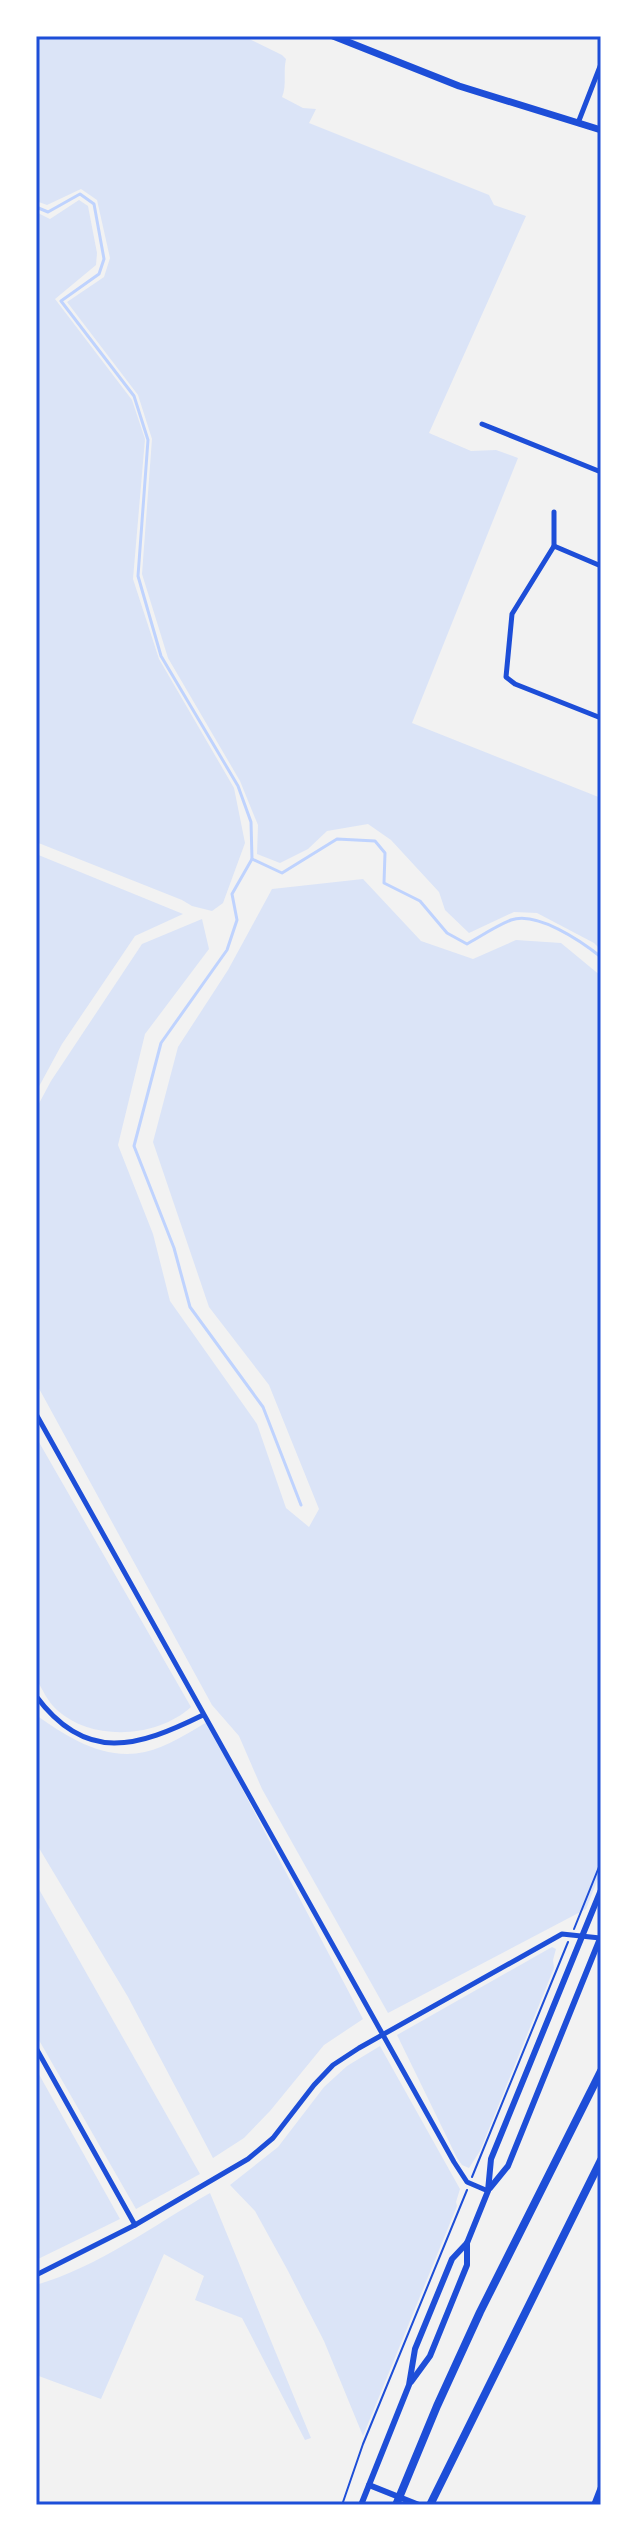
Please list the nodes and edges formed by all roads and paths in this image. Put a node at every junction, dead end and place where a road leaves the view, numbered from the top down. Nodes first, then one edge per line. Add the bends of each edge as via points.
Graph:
1 (333, 36) edge
2 (601, 64) edge
3 (578, 123) junction
4 (601, 130) edge
5 (482, 424) dead end
6 (601, 472) edge
7 (554, 512) dead end
8 (554, 546) junction
9 (601, 566) edge
10 (601, 718) edge
11 (36, 1414) edge
12 (36, 1696) edge
13 (203, 1715) junction
14 (601, 1862) edge
15 (601, 1890) edge
16 (571, 1935) junction
17 (582, 1936) junction
18 (601, 1937) edge
19 (381, 2035) junction
20 (36, 2048) edge
21 (601, 2071) edge
22 (601, 2160) edge
23 (470, 2183) junction
24 (488, 2191) junction
25 (135, 2225) junction
26 (467, 2243) junction
27 (36, 2275) edge
28 (409, 2385) junction
29 (369, 2485) junction
30 (601, 2487) edge
31 (342, 2505) edge
32 (361, 2505) edge
33 (396, 2505) edge
34 (419, 2505) edge
35 (430, 2505) edge
36 (594, 2505) edge

1 - 3 main road via 459,86
2 - 3 street
3 - 4 main road
5 - 6 street
7 - 8 street
8 - 9 street
8 - 10 street via 512,614 506,677
11 - 13 street
12 - 13 street via 74,1733 101,1742 129,1744 160,1736
13 - 19 street
14 - 16 path
15 - 17 main road
16 - 17 street
16 - 19 street via 562,1934
16 - 23 path
17 - 18 street
17 - 24 main road via 491,2159
18 - 24 main road via 508,2166
19 - 23 street
19 - 25 street via 333,2065 273,2138 248,2159
20 - 25 street
21 - 33 highway via 480,2312
22 - 35 highway
23 - 24 street
23 - 31 path
24 - 26 main road
25 - 27 street
26 - 28 main road via 452,2259 415,2349
26 - 28 main road via 462,2278 430,2356
28 - 29 main road
29 - 32 main road
29 - 34 main road
30 - 36 main road

